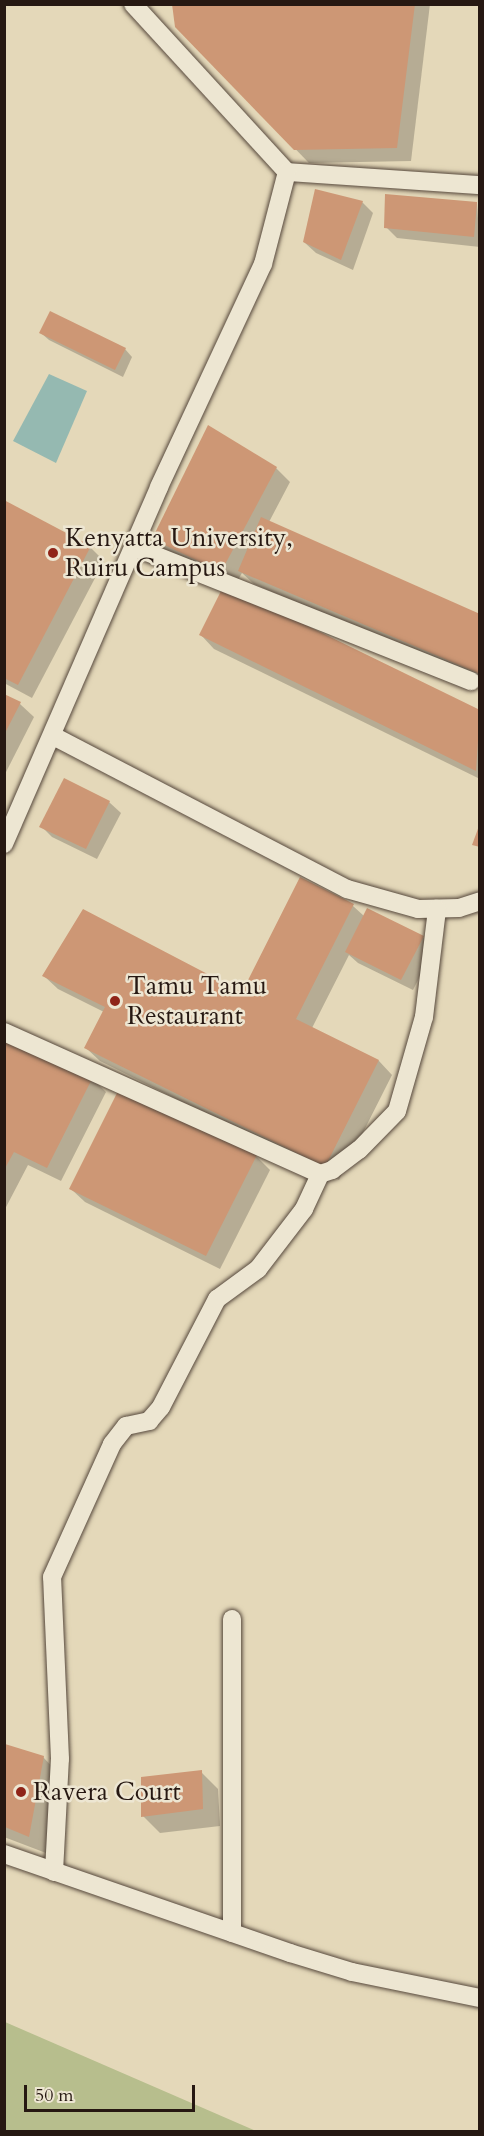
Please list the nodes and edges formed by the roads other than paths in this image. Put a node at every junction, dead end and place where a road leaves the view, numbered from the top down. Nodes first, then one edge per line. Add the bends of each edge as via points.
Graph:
1 (133, 4) edge
2 (287, 172) junction
3 (480, 185) edge
4 (134, 547) junction
5 (471, 681) dead end
6 (53, 736) junction
7 (4, 844) edge
8 (480, 901) edge
9 (437, 909) junction
10 (4, 1032) edge
11 (320, 1174) junction
12 (232, 1618) dead end
13 (4, 1854) edge
14 (54, 1872) junction
15 (232, 1933) junction
16 (480, 1998) edge

1 - 2 street
2 - 3 street
2 - 4 street via 263,264
4 - 5 street
4 - 6 street
6 - 7 street
6 - 9 street via 347,889 417,909
8 - 9 street via 459,908
9 - 11 street via 424,1017 397,1111 359,1150
10 - 11 street
11 - 14 street via 304,1209 258,1269 218,1299 161,1407 149,1421 126,1426 112,1444 52,1577 60,1759
12 - 15 street
13 - 14 street
14 - 15 street
15 - 16 street via 352,1972

